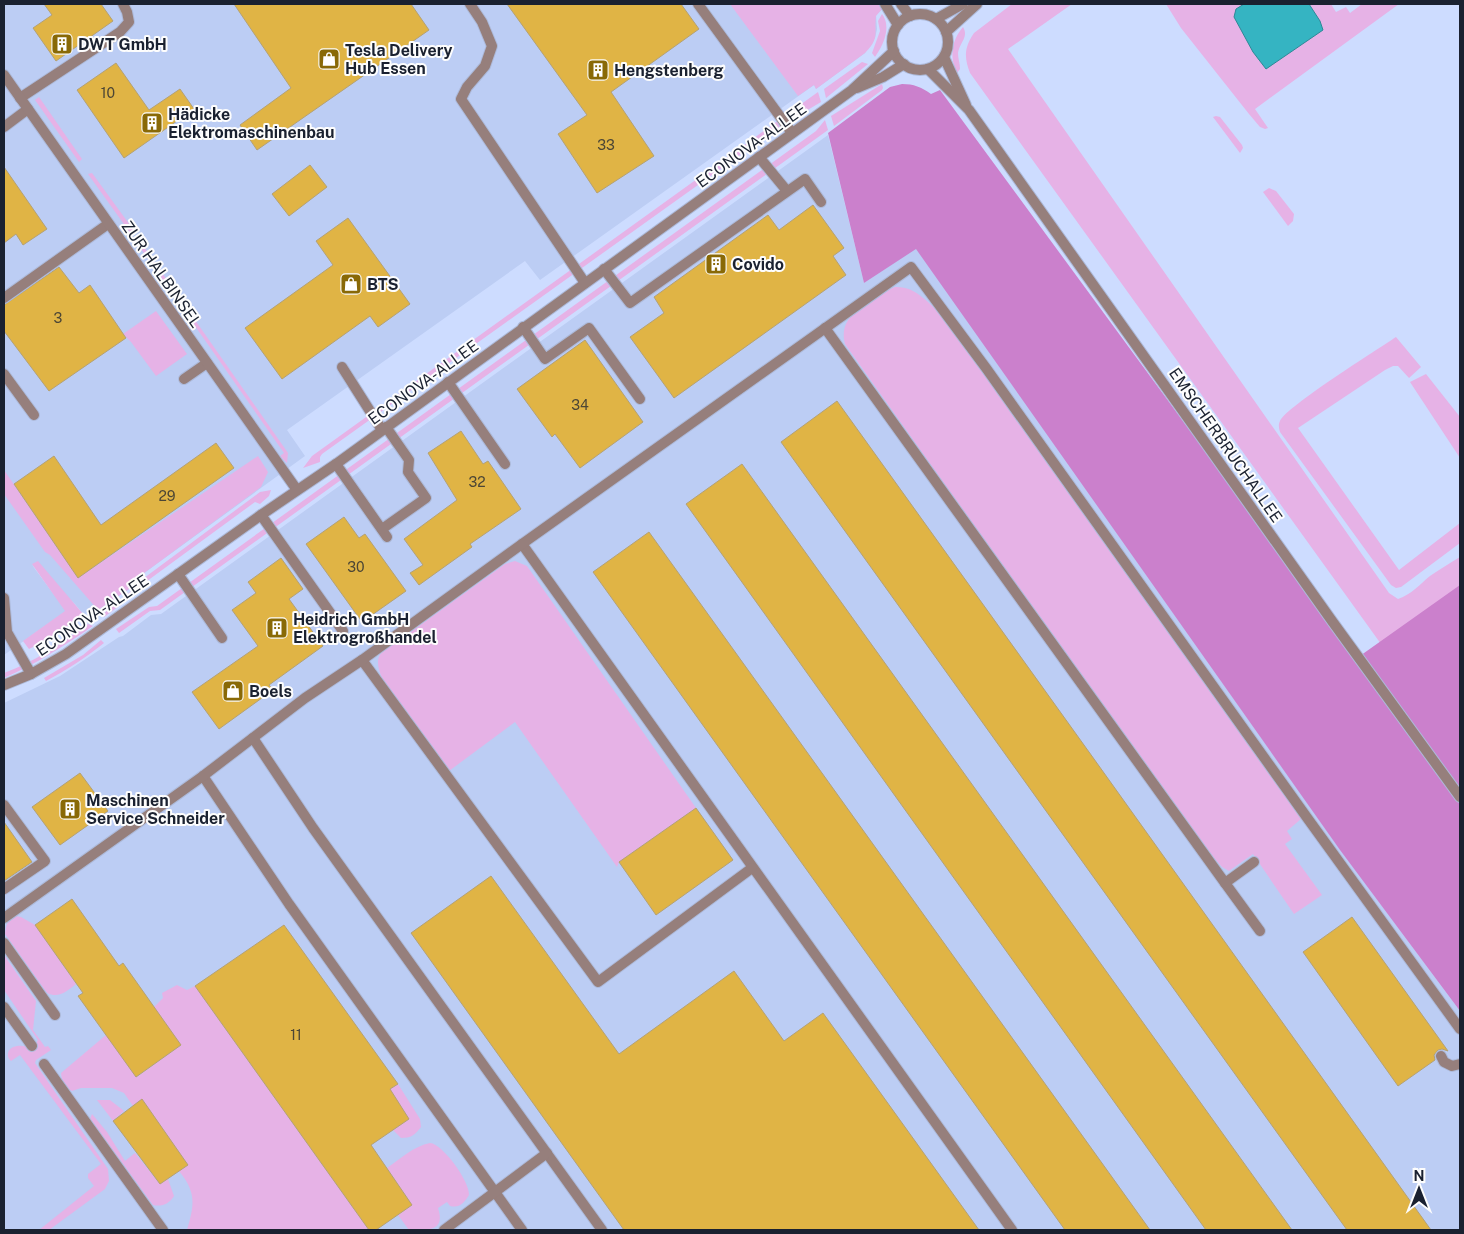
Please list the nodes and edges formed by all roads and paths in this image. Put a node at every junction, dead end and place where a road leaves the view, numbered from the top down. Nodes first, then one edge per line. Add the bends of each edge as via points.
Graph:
1 (123, 4) edge
2 (470, 4) edge
3 (698, 4) edge
4 (885, 4) edge
5 (901, 4) edge
6 (963, 4) edge
7 (978, 4) edge
8 (910, 16) junction
9 (936, 19) junction
10 (898, 25) junction
11 (946, 32) junction
12 (894, 51) junction
13 (944, 57) junction
14 (904, 64) junction
15 (928, 69) junction
16 (4, 75) edge
17 (852, 90) junction
18 (20, 98) junction
19 (28, 109) junction
20 (969, 110) junction
21 (4, 127) edge
22 (792, 133) junction
23 (759, 157) junction
24 (786, 191) junction
25 (821, 202) dead end
26 (108, 224) junction
27 (604, 269) junction
28 (585, 283) junction
29 (4, 298) edge
30 (523, 327) junction
31 (825, 328) junction
32 (207, 363) junction
33 (342, 367) dead end
34 (4, 374) edge
35 (184, 379) dead end
36 (448, 382) junction
37 (640, 399) dead end
38 (34, 415) dead end
39 (384, 429) junction
40 (336, 464) junction
41 (504, 464) dead end
42 (296, 490) junction
43 (261, 515) junction
44 (522, 544) junction
45 (178, 574) junction
46 (4, 598) edge
47 (343, 631) dead end
48 (222, 638) dead end
49 (362, 660) junction
50 (31, 674) junction
51 (4, 686) edge
52 (253, 738) junction
53 (203, 776) junction
54 (1460, 797) edge
55 (4, 805) edge
56 (1254, 862) dead end
57 (752, 868) junction
58 (1225, 883) junction
59 (4, 890) edge
60 (4, 918) edge
61 (1260, 931) dead end
62 (4, 943) edge
63 (4, 1008) edge
64 (55, 1015) dead end
65 (1460, 1029) edge
66 (32, 1046) dead end
67 (1441, 1056) dead end
68 (44, 1064) dead end
69 (1460, 1064) edge
70 (547, 1154) junction
71 (494, 1192) junction
72 (163, 1230) edge
73 (444, 1230) edge
74 (522, 1230) edge
75 (602, 1230) edge
76 (1012, 1230) edge

1 - 18 street via 129,22 120,32
2 - 28 street via 492,46 485,66 461,99
3 - 22 street
4 - 10 street
5 - 8 street
6 - 9 street
7 - 11 street
8 - 9 street via 928,15
8 - 10 street
9 - 11 street
10 - 12 street via 893,34
11 - 13 street via 948,41
12 - 14 street
12 - 17 street, ECONOVA-ALLEE
13 - 15 street
13 - 20 street, EMSCHERBRUCHALLEE
14 - 15 street
14 - 17 street, ECONOVA-ALLEE
15 - 20 street, EMSCHERBRUCHALLEE
16 - 18 street, ZUR HALBINSEL
17 - 22 street, ECONOVA-ALLEE
18 - 19 street, ZUR HALBINSEL
19 - 21 street
19 - 26 street, ZUR HALBINSEL
20 - 54 street, EMSCHERBRUCHALLEE
22 - 23 street, ECONOVA-ALLEE
23 - 24 street
23 - 27 street, ECONOVA-ALLEE
24 - 25 street via 804,179
24 - 27 street via 630,303
26 - 29 street
26 - 32 street, ZUR HALBINSEL
27 - 28 street, ECONOVA-ALLEE
28 - 30 street, ECONOVA-ALLEE
30 - 36 street, ECONOVA-ALLEE
30 - 37 street via 545,359 588,328
31 - 44 street
31 - 58 street
31 - 65 street via 911,268
32 - 35 street
32 - 42 street, ZUR HALBINSEL
33 - 39 street
34 - 38 street
36 - 39 street, ECONOVA-ALLEE
36 - 41 street
39 - 40 street, ECONOVA-ALLEE
39 - 40 street via 409,460 408,472 426,498 385,533
40 - 42 street, ECONOVA-ALLEE
42 - 43 street, ECONOVA-ALLEE
43 - 45 street, ECONOVA-ALLEE
43 - 47 street
44 - 49 street
44 - 57 street
45 - 48 street
45 - 50 street, ECONOVA-ALLEE via 66,654
46 - 50 street via 7,632
49 - 52 street
49 - 57 street via 598,982
50 - 51 street, ECONOVA-ALLEE
52 - 53 street
52 - 70 street via 313,828
53 - 60 street
53 - 71 street via 289,904
55 - 59 street via 45,860
56 - 58 street
57 - 76 street
58 - 61 street
62 - 64 street
63 - 66 street
67 - 69 street via 1452,1066
68 - 72 street
70 - 71 street
70 - 75 street
71 - 73 street
71 - 74 street

